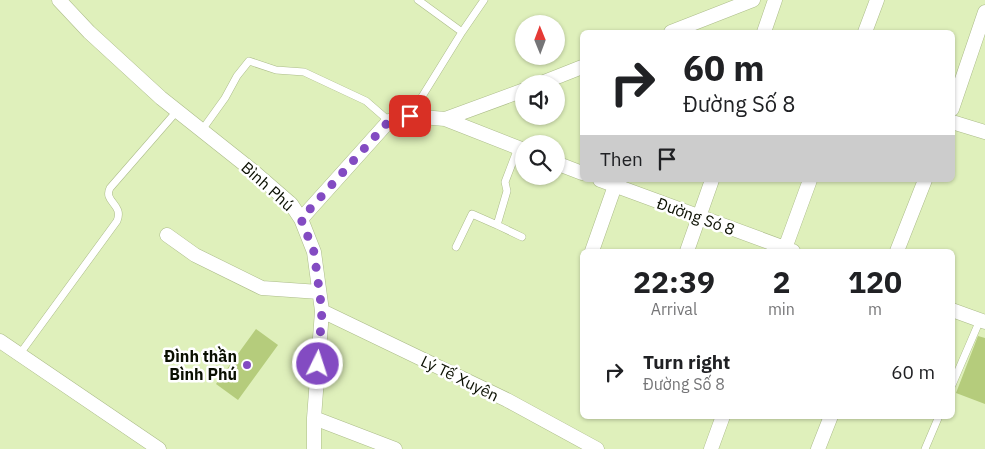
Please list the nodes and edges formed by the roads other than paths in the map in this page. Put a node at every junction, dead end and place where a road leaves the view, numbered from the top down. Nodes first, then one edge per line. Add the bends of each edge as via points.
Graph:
1 (59, 0) edge
2 (418, 0) edge
3 (484, 0) edge
4 (752, 0) edge
5 (775, 0) edge
6 (877, 0) edge
7 (985, 12) edge
8 (676, 30) edge
9 (765, 30) edge
10 (866, 30) edge
11 (462, 32) junction
12 (580, 68) edge
13 (562, 75) edge
14 (515, 93) edge
15 (955, 100) edge
16 (177, 111) junction
17 (410, 116) junction
18 (445, 119) junction
19 (389, 121) junction
20 (955, 123) edge
21 (202, 130) junction
22 (985, 132) edge
23 (515, 147) edge
24 (515, 162) edge
25 (565, 166) edge
26 (580, 172) edge
27 (711, 182) edge
28 (809, 182) edge
29 (924, 182) edge
30 (616, 183) edge
31 (699, 217) junction
32 (301, 219) junction
33 (497, 225) junction
34 (167, 236) dead end
35 (522, 237) dead end
36 (456, 247) dead end
37 (593, 249) edge
38 (688, 249) edge
39 (784, 249) edge
40 (787, 249) edge
41 (897, 249) edge
42 (319, 292) junction
43 (322, 311) junction
44 (955, 311) edge
45 (982, 321) edge
46 (0, 342) edge
47 (19, 354) junction
48 (955, 378) edge
49 (314, 418) junction
50 (722, 419) edge
51 (830, 419) edge
52 (938, 419) edge
53 (159, 449) edge
54 (314, 449) edge
55 (395, 449) edge
56 (596, 449) edge
57 (711, 449) edge
58 (818, 449) edge
59 (925, 449) edge

1 - 16 street, Bình Phú via 89,32
2 - 11 lane
3 - 11 lane
4 - 8 street
5 - 9 street
6 - 10 street
7 - 15 street
11 - 17 lane
12 - 13 street
14 - 18 street
16 - 21 street, Bình Phú
16 - 47 lane via 110,188 109,197 119,211 117,221
17 - 18 street
17 - 19 street
18 - 23 street
19 - 21 lane via 366,101 304,72 276,70 249,61
19 - 32 street
20 - 22 street
21 - 32 street, Bình Phú via 291,204
24 - 33 lane via 506,182 507,191
25 - 26 street
27 - 31 street
28 - 40 street
29 - 41 street
30 - 31 street, Đường Só 8
30 - 37 street
31 - 38 street
31 - 39 street, Đường Só 8
32 - 42 street, Bình Phú via 314,252
33 - 35 lane
33 - 36 lane via 472,214
34 - 42 street via 195,255 262,288
42 - 43 street, Bình Phú
43 - 49 street, Bình Phú
43 - 56 street, Lý Tế Xuyên via 506,400
44 - 45 street
45 - 48 lane
46 - 47 street
47 - 53 street
49 - 54 street, Bình Phú
49 - 55 street
50 - 57 street
51 - 58 street
52 - 59 lane

